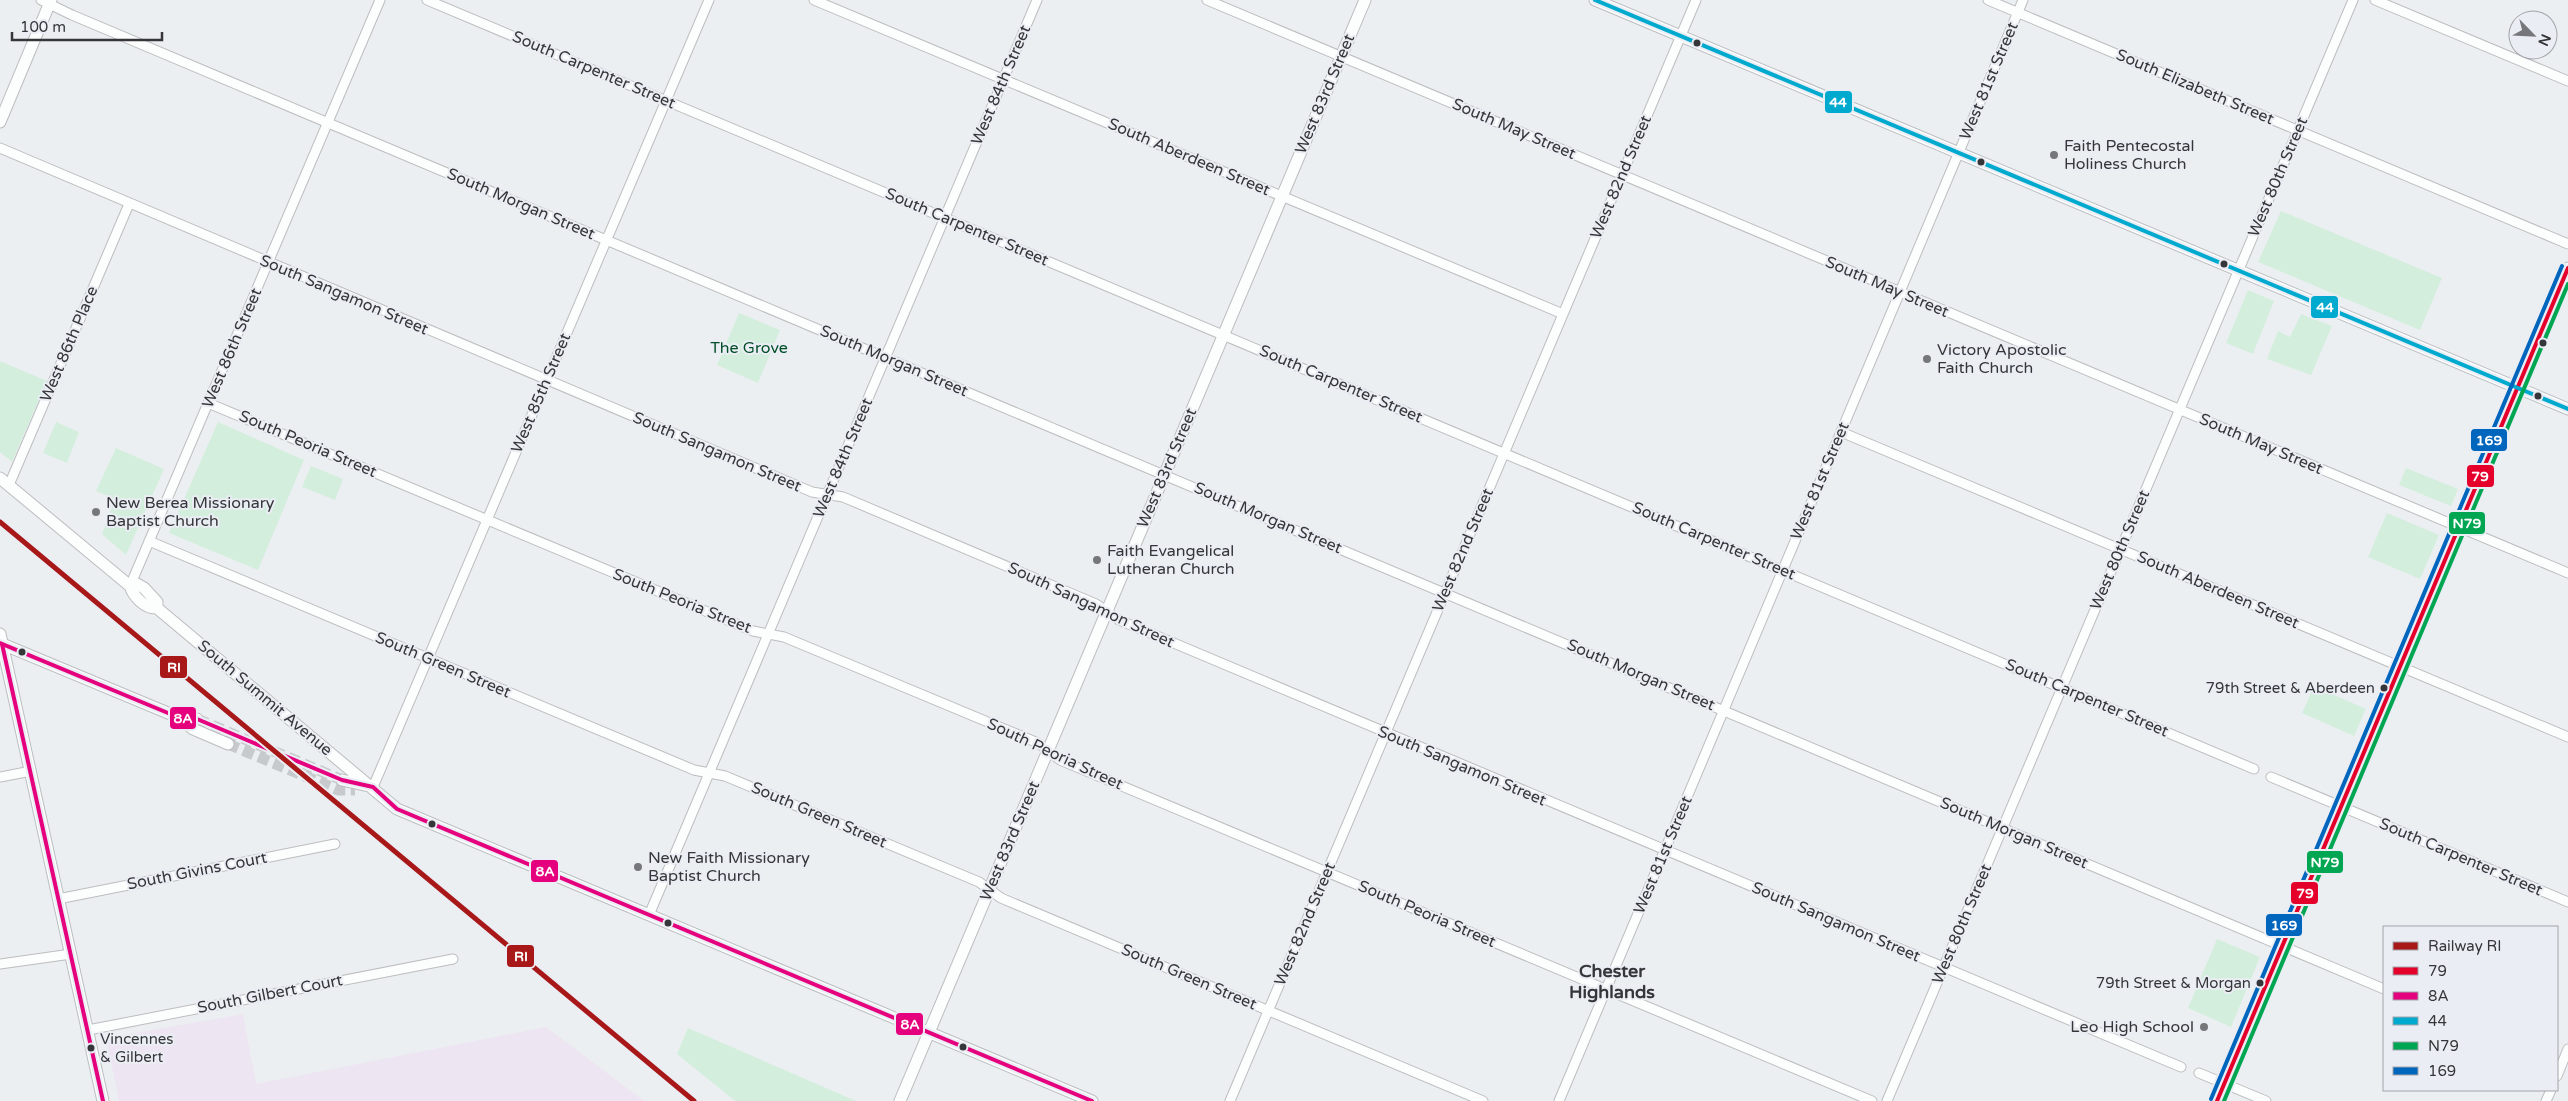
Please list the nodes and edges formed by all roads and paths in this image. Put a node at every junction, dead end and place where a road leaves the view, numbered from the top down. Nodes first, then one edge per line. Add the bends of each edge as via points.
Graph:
1 (380, 0) edge
2 (426, 0) edge
3 (708, 0) edge
4 (814, 0) edge
5 (1037, 0) edge
6 (1207, 0) edge
7 (1364, 0) edge
8 (1595, 0) edge
9 (1696, 0) edge
10 (1988, 0) edge
11 (2023, 0) edge
12 (2353, 0) edge
13 (2375, 0) edge
14 (47, 1) edge
15 (2018, 12) junction
16 (1681, 36) junction
17 (1341, 57) junction
18 (1003, 79) junction
19 (2568, 81) edge
20 (666, 100) junction
21 (0, 122) edge
22 (328, 123) junction
23 (2298, 130) junction
24 (0, 148) edge
25 (1959, 153) junction
26 (1622, 174) junction
27 (1282, 196) junction
28 (129, 204) junction
29 (945, 218) junction
30 (606, 240) junction
31 (2568, 244) edge
32 (268, 263) junction
33 (2568, 268) edge
34 (2238, 270) junction
35 (1900, 293) junction
36 (1563, 314) junction
37 (1224, 334) junction
38 (886, 357) junction
39 (546, 380) junction
40 (2518, 388) junction
41 (208, 402) junction
42 (2568, 409) edge
43 (2180, 410) junction
44 (1841, 432) junction
45 (1504, 453) junction
46 (1164, 474) junction
47 (5, 481) edge
48 (827, 495) junction
49 (487, 520) junction
50 (2459, 527) junction
51 (149, 541) junction
52 (2121, 549) junction
53 (1783, 570) junction
54 (2568, 573) edge
55 (130, 586) junction
56 (1445, 593) junction
57 (1107, 612) junction
58 (768, 634) junction
59 (1, 641) edge
60 (428, 658) junction
61 (2400, 666) junction
62 (2062, 687) junction
63 (1724, 710) junction
64 (180, 718) junction
65 (197, 720) tunnel mouth
66 (1386, 734) junction
67 (2568, 737) edge
68 (228, 744) tunnel mouth
69 (1048, 751) junction
70 (2254, 769) dead end
71 (31, 770) junction
72 (710, 772) junction
73 (0, 777) edge
74 (2271, 777) dead end
75 (342, 780) tunnel mouth
76 (373, 787) junction
77 (354, 790) tunnel mouth
78 (2341, 806) junction
79 (2003, 828) junction
80 (335, 844) dead end
81 (1664, 850) junction
82 (1327, 872) junction
83 (989, 890) junction
84 (58, 899) junction
85 (2568, 902) edge
86 (649, 915) junction
87 (2282, 946) junction
88 (70, 954) junction
89 (453, 959) dead end
90 (0, 964) edge
91 (1944, 967) junction
92 (1606, 989) junction
93 (2383, 989) edge
94 (1268, 1011) junction
95 (88, 1030) junction
96 (929, 1033) junction
97 (2568, 1049) edge
98 (2562, 1064) edge
99 (2181, 1067) dead end
100 (2199, 1073) dead end
101 (2224, 1084) junction
102 (103, 1101) edge
103 (900, 1101) edge
104 (1092, 1101) edge
105 (1230, 1101) edge
106 (1483, 1101) edge
107 (1559, 1101) edge
108 (1872, 1101) edge
109 (1888, 1101) edge
110 (2217, 1101) edge
111 (2266, 1101) edge

1 - 22 street, West 86th Street
2 - 20 street, South Carpenter Street
3 - 20 street, West 85th Street
4 - 18 street, South Aberdeen Street
5 - 18 street, West 84th Street
6 - 17 street, South May Street
7 - 17 street, West 83rd Street
8 - 16 street
9 - 16 street, West 82nd Street
10 - 15 street, South Elizabeth Street
11 - 15 street, West 81st Street
12 - 23 street, West 80th Street
13 - 19 street
14 - 21 street
14 - 22 street, South Morgan Street
15 - 23 street, South Elizabeth Street
15 - 25 street, West 81st Street
16 - 25 street
16 - 26 street, West 82nd Street
17 - 26 street, South May Street
17 - 27 street, West 83rd Street
18 - 27 street, South Aberdeen Street
18 - 29 street, West 84th Street
20 - 29 street, South Carpenter Street
20 - 30 street, West 85th Street
22 - 30 street, South Morgan Street
22 - 32 street, West 86th Street
23 - 31 street, South Elizabeth Street
23 - 34 street, West 80th Street
24 - 28 street, South Sangamon Street
25 - 34 street
25 - 35 street, West 81st Street
26 - 35 street, South May Street
26 - 36 street, West 82nd Street
27 - 36 street, South Aberdeen Street
27 - 37 street, West 83rd Street
28 - 32 street, South Sangamon Street
28 - 47 street, West 86th Place
29 - 37 street, South Carpenter Street
29 - 38 street, West 84th Street
30 - 38 street, South Morgan Street
30 - 39 street, West 85th Street
32 - 39 street, South Sangamon Street
32 - 41 street, West 86th Street
33 - 40 street
34 - 40 street
34 - 43 street, West 80th Street
35 - 43 street, South May Street
35 - 44 street, West 81st Street
36 - 45 street, West 82nd Street
37 - 45 street, South Carpenter Street
37 - 46 street, West 83rd Street
38 - 46 street, South Morgan Street
38 - 48 street, West 84th Street
39 - 48 street, South Sangamon Street via 812,492
39 - 49 street, West 85th Street
40 - 42 street
40 - 50 street
41 - 49 street, South Peoria Street
41 - 51 street, West 86th Street
43 - 50 street, South May Street
43 - 52 street, West 80th Street
44 - 52 street, South Aberdeen Street
44 - 53 street, West 81st Street
45 - 53 street, South Carpenter Street
45 - 56 street, West 82nd Street
46 - 56 street, South Morgan Street
46 - 57 street, West 83rd Street
47 - 55 street, South Summit Avenue
48 - 57 street, South Sangamon Street via 852,501 1096,604
48 - 58 street, West 84th Street
49 - 58 street, South Peoria Street via 753,631
49 - 60 street, West 85th Street
50 - 54 street, South May Street
50 - 61 street
51 - 55 street, West 86th Street
51 - 60 street, South Green Street
52 - 61 street, South Aberdeen Street
52 - 62 street, West 80th Street
53 - 62 street, South Carpenter Street
53 - 63 street, West 81st Street
55 - 76 street, South Summit Avenue via 139,600 157,608
56 - 63 street, South Morgan Street
56 - 66 street, West 82nd Street
57 - 66 street, South Sangamon Street via 1119,620
57 - 69 street, West 83rd Street
58 - 69 street, South Peoria Street via 784,637 1038,742
58 - 72 street, West 84th Street
59 - 64 street
59 - 71 street
60 - 72 street, South Green Street via 694,770
60 - 76 street, West 85th Street
61 - 67 street, South Aberdeen Street
61 - 78 street
62 - 70 street, South Carpenter Street
62 - 79 street, West 80th Street
63 - 79 street, South Morgan Street
63 - 81 street, West 81st Street
64 - 65 street
64 - 68 street via 193,729
66 - 81 street, South Sangamon Street
66 - 82 street, West 82nd Street
69 - 82 street, South Peoria Street via 1060,760
69 - 83 street, West 83rd Street
71 - 73 street
71 - 84 street
72 - 83 street, South Green Street via 979,882
72 - 86 street, West 84th Street
74 - 78 street, South Carpenter Street
75 - 76 street
76 - 77 street
76 - 86 street, South Summit Avenue via 397,809
78 - 85 street, South Carpenter Street
78 - 87 street
79 - 87 street, South Morgan Street
79 - 91 street, West 80th Street
80 - 84 street, South Givins Court
81 - 91 street, South Sangamon Street
81 - 92 street, West 81st Street
82 - 92 street, South Peoria Street
82 - 94 street, West 82nd Street
83 - 94 street, South Green Street via 1001,898
83 - 96 street, West 83rd Street
84 - 88 street
86 - 96 street, South Summit Avenue
87 - 93 street, South Morgan Street
87 - 101 street
88 - 90 street
88 - 95 street
89 - 95 street, South Gilbert Court
91 - 99 street, South Sangamon Street
91 - 109 street, West 80th Street
92 - 107 street, West 81st Street
92 - 108 street, South Peoria Street
94 - 105 street, West 82nd Street
94 - 106 street, South Green Street
95 - 102 street
96 - 103 street, West 83rd Street
96 - 104 street, South Summit Avenue
97 - 98 street
100 - 101 street
101 - 110 street
101 - 111 street

